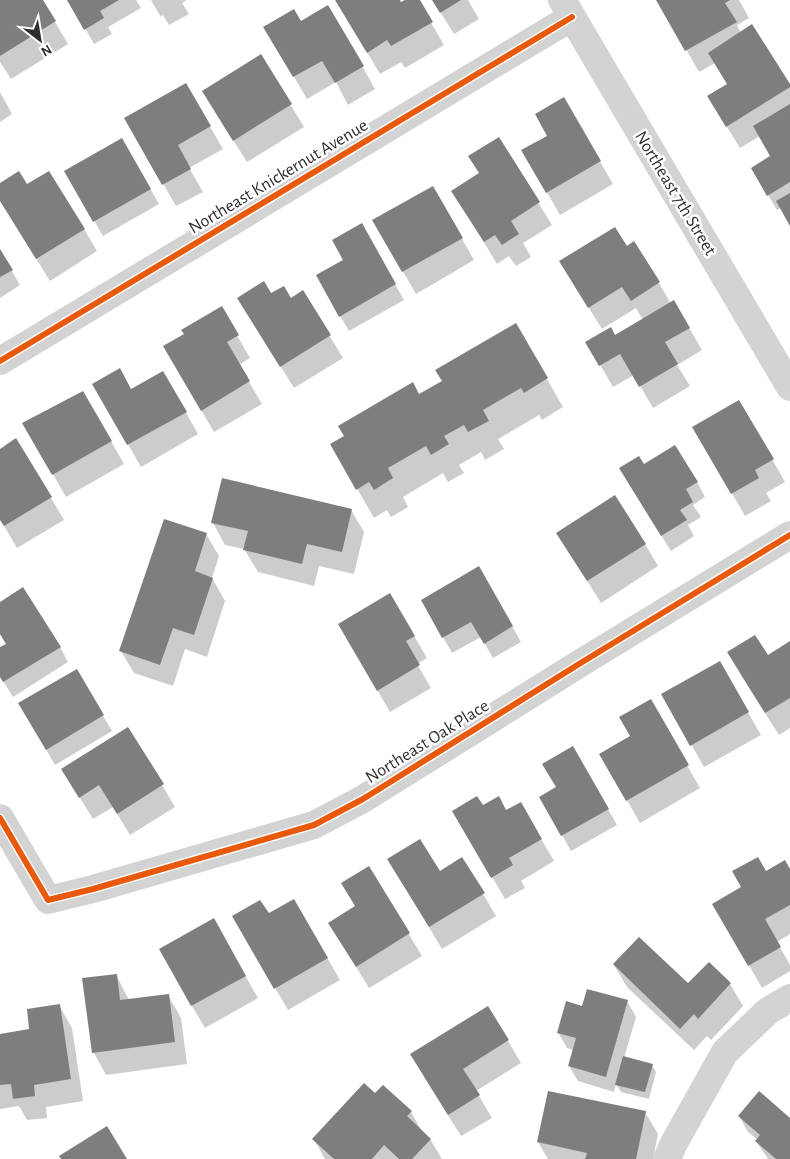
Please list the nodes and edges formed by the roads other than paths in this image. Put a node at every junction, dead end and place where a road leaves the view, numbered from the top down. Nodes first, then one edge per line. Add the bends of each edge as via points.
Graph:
1 (567, 9) edge
2 (0, 361) edge
3 (790, 387) edge
4 (790, 536) edge
5 (0, 818) edge
6 (790, 998) edge
7 (667, 1159) edge

1 - 2 street, Northeast Knickernut Avenue
1 - 3 street, Northeast 7th Street
4 - 5 street, Northeast Oak Place via 363,799 314,825 48,900
6 - 7 street via 768,1011 725,1052

